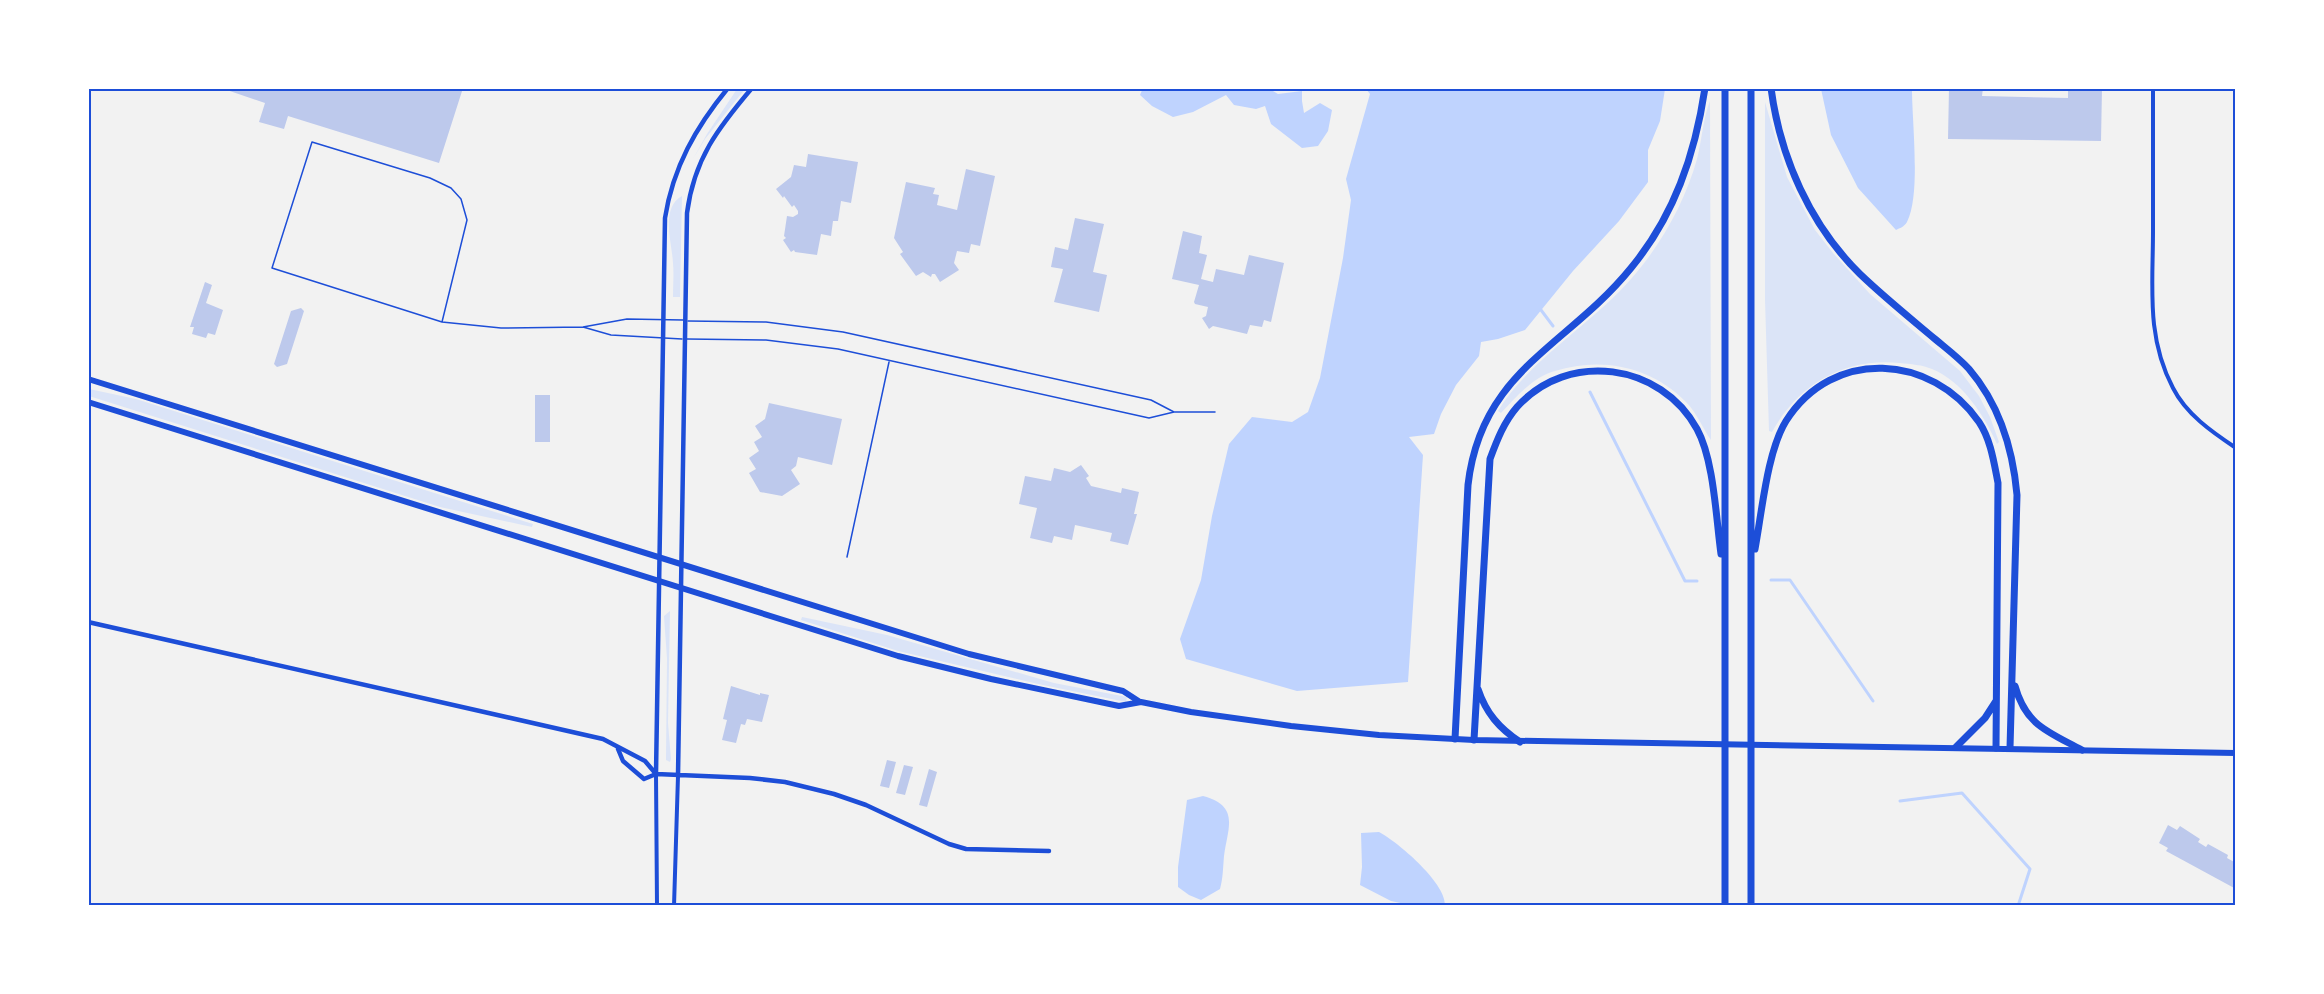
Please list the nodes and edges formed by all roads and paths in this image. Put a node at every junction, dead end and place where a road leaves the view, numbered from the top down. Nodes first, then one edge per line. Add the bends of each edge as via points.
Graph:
1 (728, 88) edge
2 (752, 88) edge
3 (1705, 88) edge
4 (1725, 88) edge
5 (1751, 88) edge
6 (1771, 88) edge
7 (2153, 88) edge
8 (662, 320) junction
9 (685, 321) junction
10 (442, 322) junction
11 (582, 327) junction
12 (662, 339) junction
13 (684, 339) junction
14 (889, 361) junction
15 (88, 379) edge
16 (88, 402) edge
17 (1174, 412) junction
18 (1215, 412) dead end
19 (2235, 448) edge
20 (847, 556) dead end
21 (658, 558) junction
22 (681, 565) junction
23 (1752, 567) junction
24 (658, 581) junction
25 (1725, 581) junction
26 (681, 589) junction
27 (88, 622) edge
28 (2013, 681) junction
29 (1477, 684) junction
30 (1996, 701) junction
31 (1141, 702) junction
32 (1455, 739) junction
33 (1474, 740) junction
34 (1520, 742) junction
35 (1956, 747) junction
36 (1996, 748) junction
37 (2010, 748) junction
38 (618, 749) junction
39 (2082, 750) junction
40 (2235, 753) edge
41 (656, 774) junction
42 (678, 776) junction
43 (1049, 851) dead end
44 (657, 906) edge
45 (674, 906) edge
46 (1725, 906) edge
47 (1751, 906) edge

1 - 8 street via 698,127 671,188 663,234
2 - 9 street via 712,140 692,181 686,229
3 - 32 highway via 1686,171 1643,253 1615,286 1516,377 1498,397 1480,429 1468,485
4 - 25 highway
5 - 23 highway
6 - 28 highway via 1777,122 1797,182 1840,252 1968,368 2001,421 2017,495
7 - 19 street via 2152,311 2156,349 2174,390 2192,414
8 - 9 lane
8 - 11 lane via 610,320
8 - 12 street
9 - 13 street
9 - 17 lane via 766,322 843,332 1151,400
10 - 10 lane via 272,268 312,142 430,178 451,188 461,199 467,220
10 - 11 lane via 501,328
11 - 12 lane via 611,335
12 - 13 lane
12 - 21 street
13 - 14 lane via 798,343
13 - 22 street
14 - 17 lane via 1149,418
14 - 20 lane
15 - 21 main road
16 - 24 main road
17 - 18 lane
21 - 22 main road
21 - 24 street
22 - 26 street
22 - 31 main road via 969,654 1123,691
23 - 30 highway via 1778,438 1785,422 1802,402 1827,382 1864,370 1898,369 1935,381 1981,424 1998,483
23 - 47 highway
24 - 26 main road
24 - 41 street
25 - 29 highway via 1705,449 1687,413 1663,390 1633,375 1597,370 1560,378 1519,405 1498,436 1490,459
25 - 46 highway
26 - 31 main road via 898,656 981,677 1119,706
26 - 42 street
27 - 38 street via 603,739
28 - 37 highway
28 - 39 highway via 2029,717
29 - 33 highway
29 - 34 highway via 1488,713
30 - 35 highway
30 - 36 highway
31 - 32 main road via 1291,726
32 - 33 main road
33 - 34 main road
34 - 35 main road
35 - 36 main road
36 - 37 main road
37 - 39 main road
38 - 41 street via 645,761
38 - 41 street via 623,761 637,775 644,779
39 - 40 main road
41 - 42 street
41 - 44 street
42 - 43 street via 785,782 866,805 966,849
42 - 45 street

